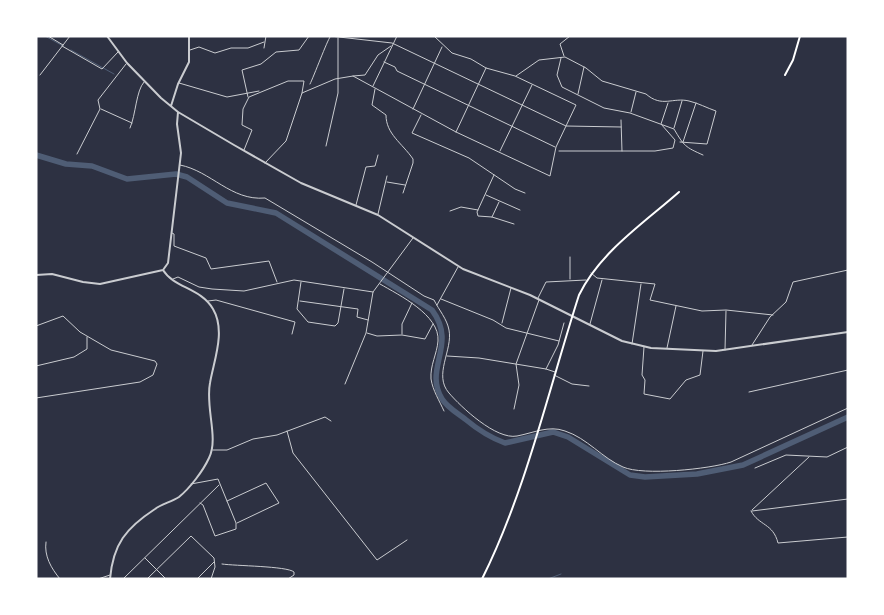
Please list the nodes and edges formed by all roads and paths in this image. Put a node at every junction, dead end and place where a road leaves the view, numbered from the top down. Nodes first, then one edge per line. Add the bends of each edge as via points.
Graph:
1 (48, 36) edge
2 (70, 36) edge
3 (107, 36) edge
4 (113, 36) edge
5 (189, 36) edge
6 (266, 36) edge
7 (309, 36) edge
8 (396, 36) edge
9 (434, 36) edge
10 (570, 36) edge
11 (800, 36) edge
12 (331, 37) edge
13 (338, 37) edge
14 (110, 40) junction
15 (264, 42) junction
16 (392, 44) junction
17 (63, 46) junction
18 (443, 46) junction
19 (264, 48) dead end
20 (189, 50) junction
21 (118, 52) junction
22 (561, 57) junction
23 (565, 57) junction
24 (384, 62) junction
25 (127, 63) junction
26 (435, 63) junction
27 (584, 66) junction
28 (486, 68) junction
29 (40, 75) dead end
30 (785, 75) dead end
31 (353, 76) junction
32 (515, 76) junction
33 (338, 78) junction
34 (144, 82) junction
35 (179, 83) junction
36 (310, 84) dead end
37 (425, 84) junction
38 (478, 84) junction
39 (532, 84) junction
40 (374, 88) junction
41 (636, 91) junction
42 (247, 92) junction
43 (259, 92) junction
44 (302, 92) junction
45 (578, 95) junction
46 (248, 98) junction
47 (683, 100) junction
48 (668, 102) junction
49 (696, 103) junction
50 (468, 105) junction
51 (522, 105) junction
52 (171, 106) junction
53 (100, 109) junction
54 (413, 110) junction
55 (178, 112) junction
56 (630, 113) junction
57 (421, 114) junction
58 (621, 120) dead end
59 (132, 123) junction
60 (661, 124) junction
61 (512, 126) junction
62 (566, 126) junction
63 (621, 127) junction
64 (130, 128) dead end
65 (674, 129) junction
66 (456, 132) junction
67 (682, 142) junction
68 (326, 146) dead end
69 (556, 147) junction
70 (243, 151) junction
71 (559, 151) dead end
72 (622, 151) junction
73 (499, 152) junction
74 (77, 154) dead end
75 (378, 154) dead end
76 (703, 154) dead end
77 (265, 163) junction
78 (180, 165) junction
79 (494, 175) junction
80 (387, 176) dead end
81 (386, 182) junction
82 (406, 185) junction
83 (680, 192) dead end
84 (403, 193) dead end
85 (525, 193) dead end
86 (485, 195) junction
87 (499, 202) junction
88 (356, 205) junction
89 (478, 210) junction
90 (520, 210) dead end
91 (450, 211) dead end
92 (378, 215) junction
93 (492, 217) junction
94 (514, 224) dead end
95 (172, 233) junction
96 (413, 238) junction
97 (570, 257) dead end
98 (458, 266) junction
99 (163, 270) junction
100 (848, 270) edge
101 (387, 273) junction
102 (591, 273) junction
103 (36, 275) edge
104 (173, 279) junction
105 (602, 279) junction
106 (570, 280) junction
107 (586, 280) junction
108 (301, 281) junction
109 (278, 283) junction
110 (380, 283) junction
111 (641, 283) junction
112 (512, 288) junction
113 (344, 289) junction
114 (373, 292) junction
115 (441, 299) junction
116 (539, 299) junction
117 (298, 301) junction
118 (208, 302) junction
119 (412, 302) junction
120 (676, 305) junction
121 (437, 306) junction
122 (342, 307) junction
123 (726, 310) junction
124 (773, 314) junction
125 (572, 317) junction
126 (369, 320) junction
127 (564, 323) dead end
128 (433, 324) junction
129 (502, 324) junction
130 (36, 326) edge
131 (590, 326) junction
132 (527, 332) junction
133 (848, 332) edge
134 (366, 333) junction
135 (292, 334) dead end
136 (402, 335) junction
137 (87, 337) junction
138 (559, 341) junction
139 (632, 344) junction
140 (751, 346) junction
141 (644, 347) junction
142 (667, 349) junction
143 (725, 350) junction
144 (703, 351) junction
145 (446, 356) junction
146 (36, 361) edge
147 (40, 364) junction
148 (516, 364) junction
149 (36, 366) edge
150 (546, 369) junction
151 (848, 370) edge
152 (554, 373) junction
153 (345, 384) dead end
154 (589, 386) dead end
155 (749, 392) dead end
156 (36, 398) edge
157 (848, 408) edge
158 (514, 409) dead end
159 (444, 411) dead end
160 (331, 421) dead end
161 (287, 431) junction
162 (848, 447) edge
163 (212, 450) junction
164 (810, 456) junction
165 (755, 468) dead end
166 (191, 484) junction
167 (220, 485) junction
168 (848, 499) edge
169 (227, 501) junction
170 (200, 503) junction
171 (751, 511) junction
172 (236, 523) junction
173 (848, 537) edge
174 (407, 540) dead end
175 (46, 542) dead end
176 (144, 557) junction
177 (215, 561) junction
178 (222, 564) dead end
179 (157, 570) junction
180 (110, 577) edge
181 (60, 579) edge
182 (98, 579) edge
183 (123, 579) edge
184 (147, 579) edge
185 (166, 579) edge
186 (197, 579) edge
187 (210, 579) edge
188 (288, 579) edge
189 (482, 579) edge

1 - 17 street
2 - 17 street
3 - 14 street
4 - 14 street
5 - 20 street
6 - 15 street
7 - 42 street via 299,50 276,52 261,64 242,70
8 - 16 street
9 - 18 street
10 - 23 street via 560,44
11 - 30 main road
12 - 13 street
12 - 36 street via 326,42
13 - 16 street
13 - 33 street
14 - 21 street
15 - 19 street
15 - 20 street via 215,53 199,47
16 - 24 street
16 - 26 street
16 - 31 street via 378,55 365,75
17 - 21 street via 102,69
17 - 29 street
18 - 26 street
18 - 28 street
20 - 35 street via 189,62
21 - 25 street
22 - 23 street
22 - 32 street via 539,60
22 - 45 street via 556,74 562,87
23 - 27 street
24 - 37 street
24 - 40 street
25 - 34 street
25 - 53 street via 98,100
26 - 37 street
26 - 38 street
27 - 41 street via 602,81
27 - 45 street
28 - 32 street
28 - 38 street
31 - 33 street
31 - 40 street
32 - 39 street
33 - 44 street
33 - 68 street via 338,93
34 - 52 street
34 - 59 street via 139,87
35 - 42 street via 227,97
35 - 52 street
37 - 50 street
37 - 54 street
38 - 50 street
38 - 51 street
39 - 51 street
39 - 62 street via 576,105
40 - 54 street
40 - 82 street via 372,105 386,115 386,126 413,159
41 - 48 street
41 - 56 street
42 - 43 street
42 - 46 street
43 - 44 street via 294,80 304,80
43 - 46 street
44 - 77 street via 286,141
45 - 56 street via 604,108
46 - 70 street via 242,125 252,130
47 - 48 street
47 - 49 street
47 - 65 street
48 - 60 street
49 - 67 street
49 - 67 street via 716,111 707,144
50 - 61 street
50 - 66 street
51 - 61 street
51 - 62 street
52 - 55 street
53 - 59 street
53 - 74 street
54 - 57 street
55 - 70 street
55 - 78 street
56 - 60 street
57 - 66 street
57 - 79 street via 412,133 469,158
58 - 63 street
59 - 64 street
60 - 65 street
60 - 72 street via 676,146 661,150
61 - 69 street
61 - 73 street
62 - 63 street
62 - 69 street
63 - 72 street
65 - 67 street
66 - 73 street
67 - 76 street via 689,150
69 - 73 street via 550,176
70 - 77 street
71 - 72 street
75 - 88 street via 375,166 366,167
77 - 88 street via 301,184
78 - 95 street
78 - 101 street via 202,172 231,192 249,198 265,198
79 - 85 street
79 - 86 street
80 - 81 street
81 - 82 street
81 - 92 street
82 - 84 street
83 - 102 main road
86 - 87 street
86 - 89 street
87 - 90 street
87 - 93 street
88 - 92 street
89 - 91 street via 462,207
89 - 93 street via 478,216
92 - 96 street
93 - 94 street
95 - 99 street via 168,263
95 - 109 street via 174,246 206,258 210,269 269,261
96 - 98 street
96 - 101 street
97 - 106 street
98 - 112 street
98 - 115 street
99 - 103 street via 100,284 52,274
99 - 104 street
100 - 124 street via 795,280 786,302
101 - 110 street
101 - 121 street via 434,300
102 - 105 street
102 - 107 main road
104 - 109 street via 178,277 199,287 223,290 244,290
104 - 118 street
105 - 111 street
105 - 131 street
106 - 107 street
106 - 116 street via 546,282
107 - 125 main road
108 - 109 street
108 - 113 street
108 - 117 street
110 - 114 street
110 - 119 street
111 - 120 street via 655,284 650,300
111 - 139 street
112 - 116 street
112 - 129 street
113 - 114 street
113 - 122 street
114 - 126 street
115 - 121 street
115 - 129 street
116 - 125 street
116 - 132 street
117 - 122 street
117 - 122 street via 297,309 308,322 335,326
118 - 135 street via 216,300 295,322
118 - 163 street via 218,319 219,332 208,401
119 - 128 street
119 - 136 street via 402,324
120 - 123 street via 702,311
120 - 142 street
121 - 145 street via 449,330
122 - 126 street via 358,309 357,317
123 - 124 street
123 - 143 street
124 - 140 street
125 - 131 street
125 - 152 main road
126 - 134 street
127 - 138 street
128 - 136 street via 425,339
128 - 159 street via 438,340 431,376 436,397
129 - 132 street
130 - 137 street via 63,316
131 - 139 street
132 - 138 street
132 - 148 street
133 - 140 street
134 - 136 street
134 - 153 street
137 - 147 street via 87,349 81,354
137 - 156 street via 120,354 155,361 154,373 135,383
138 - 150 street
139 - 141 street
140 - 143 street
141 - 142 street
141 - 144 street via 644,394 670,399 686,380 700,375
142 - 144 street
143 - 144 street
145 - 148 street
145 - 157 street via 443,374 449,393 468,413 498,432 515,437 549,428 565,430 615,463 636,471 723,464
146 - 147 street
147 - 149 street
148 - 150 street
148 - 158 street via 519,384
150 - 152 street
151 - 155 street
152 - 154 street via 572,384
152 - 189 main road via 501,540
160 - 161 street via 325,417
161 - 163 street via 253,439 227,450
161 - 174 street via 292,453 377,560
162 - 164 street via 827,457
163 - 166 street
164 - 165 street via 786,455
164 - 171 street
166 - 167 street via 218,480
166 - 180 street via 178,498 154,510 122,537 113,553
167 - 169 street
167 - 170 street
168 - 171 street
169 - 172 street
169 - 172 street via 266,483 278,503
170 - 172 street via 215,536 236,529
170 - 176 street
171 - 173 street via 757,520 771,528 778,543
175 - 181 street via 46,553
176 - 179 street
176 - 183 street
177 - 179 street via 191,536
177 - 186 street
177 - 187 street
178 - 188 street via 289,568 294,575
179 - 184 street
179 - 185 street
180 - 182 street

